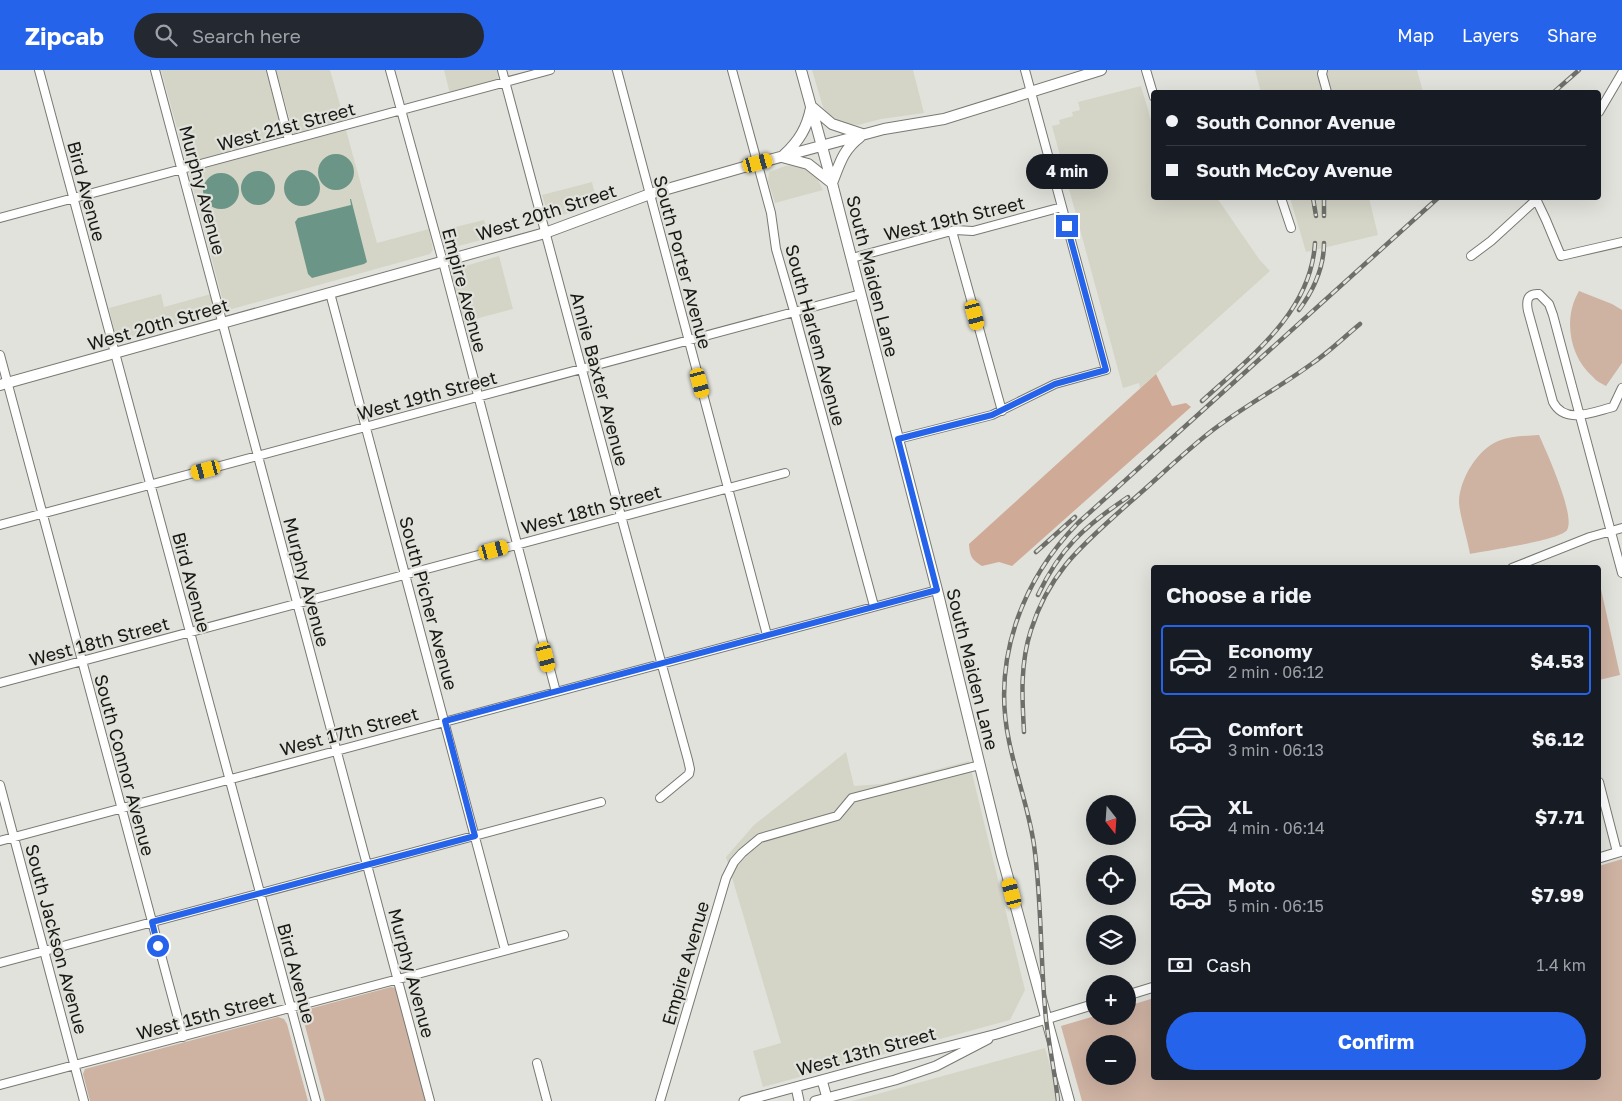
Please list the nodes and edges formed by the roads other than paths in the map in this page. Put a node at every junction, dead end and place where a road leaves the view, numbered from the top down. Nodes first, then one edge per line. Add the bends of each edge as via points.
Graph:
1 (39, 70) edge
2 (155, 70) edge
3 (271, 70) edge
4 (390, 70) edge
5 (502, 70) edge
6 (550, 70) edge
7 (617, 70) edge
8 (732, 70) edge
9 (801, 70) edge
10 (1025, 70) edge
11 (1101, 70) edge
12 (1146, 70) edge
13 (1323, 70) edge
14 (1622, 73) edge
15 (505, 82) junction
16 (1152, 90) edge
17 (1326, 90) edge
18 (1031, 91) junction
19 (811, 106) junction
20 (1601, 109) edge
21 (400, 110) junction
22 (863, 134) junction
23 (290, 140) junction
24 (822, 146) junction
25 (781, 157) junction
26 (758, 163) junction
27 (182, 170) junction
28 (832, 183) junction
29 (650, 194) junction
30 (73, 198) junction
31 (1282, 200) edge
32 (1535, 200) edge
33 (1538, 200) edge
34 (1062, 207) junction
35 (0, 218) edge
36 (1291, 228) dead end
37 (952, 231) junction
38 (545, 233) junction
39 (1622, 242) edge
40 (1471, 256) dead end
41 (852, 258) junction
42 (443, 262) junction
43 (330, 293) junction
44 (861, 294) junction
45 (794, 311) junction
46 (222, 323) junction
47 (689, 340) junction
48 (114, 353) junction
49 (0, 355) edge
50 (582, 369) junction
51 (4, 384) edge
52 (1622, 388) edge
53 (477, 397) junction
54 (1002, 411) junction
55 (1580, 416) junction
56 (366, 426) junction
57 (898, 439) junction
58 (258, 456) junction
59 (785, 473) dead end
60 (150, 485) junction
61 (728, 488) junction
62 (42, 514) junction
63 (621, 516) junction
64 (0, 525) edge
65 (1622, 528) edge
66 (1611, 531) junction
67 (517, 544) junction
68 (1520, 565) edge
69 (1622, 573) edge
70 (406, 574) junction
71 (937, 590) junction
72 (297, 603) junction
73 (874, 606) junction
74 (190, 632) junction
75 (767, 635) junction
76 (81, 661) junction
77 (661, 663) junction
78 (0, 683) edge
79 (556, 692) junction
80 (445, 721) junction
81 (337, 750) junction
82 (980, 765) junction
83 (229, 779) junction
84 (0, 785) edge
85 (1601, 789) edge
86 (660, 798) dead end
87 (601, 802) dead end
88 (121, 808) junction
89 (475, 836) junction
90 (14, 837) junction
91 (0, 841) edge
92 (1620, 852) edge
93 (1601, 857) edge
94 (368, 865) junction
95 (260, 894) junction
96 (152, 922) junction
97 (564, 935) dead end
98 (505, 950) junction
99 (44, 951) junction
100 (0, 963) edge
101 (398, 979) junction
102 (1151, 988) edge
103 (1136, 993) edge
104 (1086, 1007) edge
105 (292, 1008) junction
106 (1046, 1019) junction
107 (997, 1034) junction
108 (183, 1037) junction
109 (537, 1063) dead end
110 (74, 1066) junction
111 (822, 1080) junction
112 (0, 1085) edge
113 (796, 1087) junction
114 (827, 1098) junction
115 (748, 1100) edge
116 (84, 1101) edge
117 (316, 1101) edge
118 (430, 1101) edge
119 (547, 1101) edge
120 (660, 1101) edge
121 (799, 1101) edge
122 (815, 1101) edge
123 (1068, 1101) edge

1 - 30 street, Bird Avenue
2 - 27 street, Murphy Avenue
3 - 23 street
4 - 21 street, Empire Avenue
5 - 15 street, Annie Baxter Avenue
6 - 15 street, West 21st Street
7 - 29 street, South Porter Avenue
8 - 26 street, South Harlem Avenue
9 - 19 main road, South Maiden Lane
10 - 18 street
11 - 18 main road, West 20th Street
12 - 16 street
13 - 17 street
14 - 20 street
15 - 21 street, West 21st Street
15 - 38 street, Annie Baxter Avenue
18 - 22 main road, West 20th Street via 944,119
18 - 34 street
19 - 22 main road via 832,124
19 - 24 main road, South Maiden Lane
19 - 25 main road via 802,134
21 - 23 street, West 21st Street
21 - 42 street, Empire Avenue
22 - 24 main road, West 20th Street
22 - 28 main road via 845,152
23 - 27 street, West 21st Street
24 - 25 main road, West 20th Street
24 - 28 main road, South Maiden Lane
25 - 26 main road, West 20th Street
25 - 28 main road via 808,164
26 - 29 main road, West 20th Street
26 - 45 street, South Harlem Avenue via 773,219 775,245
27 - 30 street, West 21st Street
27 - 46 street, Murphy Avenue
28 - 41 main road, South Maiden Lane
29 - 38 main road, West 20th Street
29 - 47 street, South Porter Avenue
30 - 35 street, West 21st Street
30 - 48 street, Bird Avenue
31 - 36 street
32 - 40 street
33 - 39 street via 1560,256
34 - 37 street, West 19th Street via 972,231
34 - 54 street via 1106,370 1055,384
37 - 41 street, West 19th Street
37 - 54 street
38 - 42 main road, West 20th Street
38 - 50 street, Annie Baxter Avenue
41 - 44 main road, South Maiden Lane
42 - 43 main road, West 20th Street
42 - 53 street, Empire Avenue
43 - 46 main road, West 20th Street
43 - 56 street, South Picher Avenue
44 - 45 street, West 19th Street
44 - 57 main road, South Maiden Lane
45 - 47 street, West 19th Street
45 - 73 street, South Harlem Avenue
46 - 48 main road, West 20th Street
46 - 58 street, Murphy Avenue
47 - 50 street, West 19th Street
47 - 61 street, South Porter Avenue
48 - 51 main road, West 20th Street
48 - 60 street, Bird Avenue
49 - 51 street, South Connor Avenue
50 - 53 street, West 19th Street
50 - 63 street, Annie Baxter Avenue
51 - 62 street, South Connor Avenue
52 - 55 street via 1613,407
53 - 56 street, West 19th Street
53 - 67 street, Empire Avenue
54 - 57 street
55 - 55 street via 1557,410 1553,402 1526,303 1533,293 1544,298 1553,315
55 - 66 street
56 - 58 street, West 19th Street
56 - 70 street, South Picher Avenue
57 - 71 main road, South Maiden Lane
58 - 60 street, West 19th Street
58 - 72 street, Murphy Avenue
59 - 61 street, West 18th Street
60 - 62 street, West 19th Street
60 - 74 street, Bird Avenue
61 - 63 street, West 18th Street
61 - 75 street, South Porter Avenue
62 - 64 street, West 19th Street
62 - 76 street, South Connor Avenue
63 - 67 street, West 18th Street
63 - 77 street, Annie Baxter Avenue
65 - 66 street
66 - 68 street
66 - 69 street
67 - 70 street, West 18th Street
67 - 79 street, Empire Avenue
70 - 72 street, West 18th Street
70 - 80 street, South Picher Avenue
71 - 73 street, West 17th Street
71 - 82 main road, South Maiden Lane
72 - 74 street, West 18th Street
72 - 81 street, Murphy Avenue
73 - 75 street, West 17th Street
74 - 76 street, West 18th Street
74 - 83 street, Bird Avenue
75 - 77 street, West 17th Street
76 - 78 street, West 18th Street
76 - 88 street, South Connor Avenue
77 - 79 street, West 17th Street
77 - 86 street, Annie Baxter Avenue via 690,769 684,779
79 - 80 street, West 17th Street
80 - 81 street, West 17th Street
80 - 89 street, South Picher Avenue
81 - 83 street, West 17th Street
81 - 94 street, Murphy Avenue
82 - 106 main road, South Maiden Lane
82 - 120 street, Empire Avenue via 852,798 837,816 760,838 747,847 726,878
83 - 88 street, West 17th Street
83 - 95 street, Bird Avenue
84 - 90 street, South Jackson Avenue
85 - 92 street
87 - 89 street
88 - 90 street, West 17th Street
88 - 96 street, South Connor Avenue
89 - 94 street
89 - 98 street, South Picher Avenue
90 - 91 street, West 17th Street
90 - 99 street, South Jackson Avenue
92 - 93 street
94 - 95 street
94 - 101 street, Murphy Avenue
95 - 96 street
95 - 105 street, Bird Avenue
96 - 99 street
96 - 108 street, South Connor Avenue
97 - 98 street, West 15th Street
98 - 101 street, West 15th Street
99 - 100 street
99 - 110 street, South Jackson Avenue
101 - 105 street, West 15th Street
101 - 118 street, Murphy Avenue
102 - 103 street
104 - 106 street, West 13th Street
105 - 108 street, West 15th Street
105 - 117 street, Bird Avenue
106 - 107 street, West 13th Street
106 - 123 main road, South Maiden Lane
107 - 111 street, West 13th Street
107 - 114 street, West 13th Street via 936,1066
108 - 110 street, West 15th Street
109 - 119 street
110 - 112 street, West 15th Street
110 - 116 street, South Jackson Avenue
111 - 113 street, West 13th Street
111 - 114 street
113 - 115 street, West 13th Street
113 - 121 street
114 - 122 street, West 13th Street

